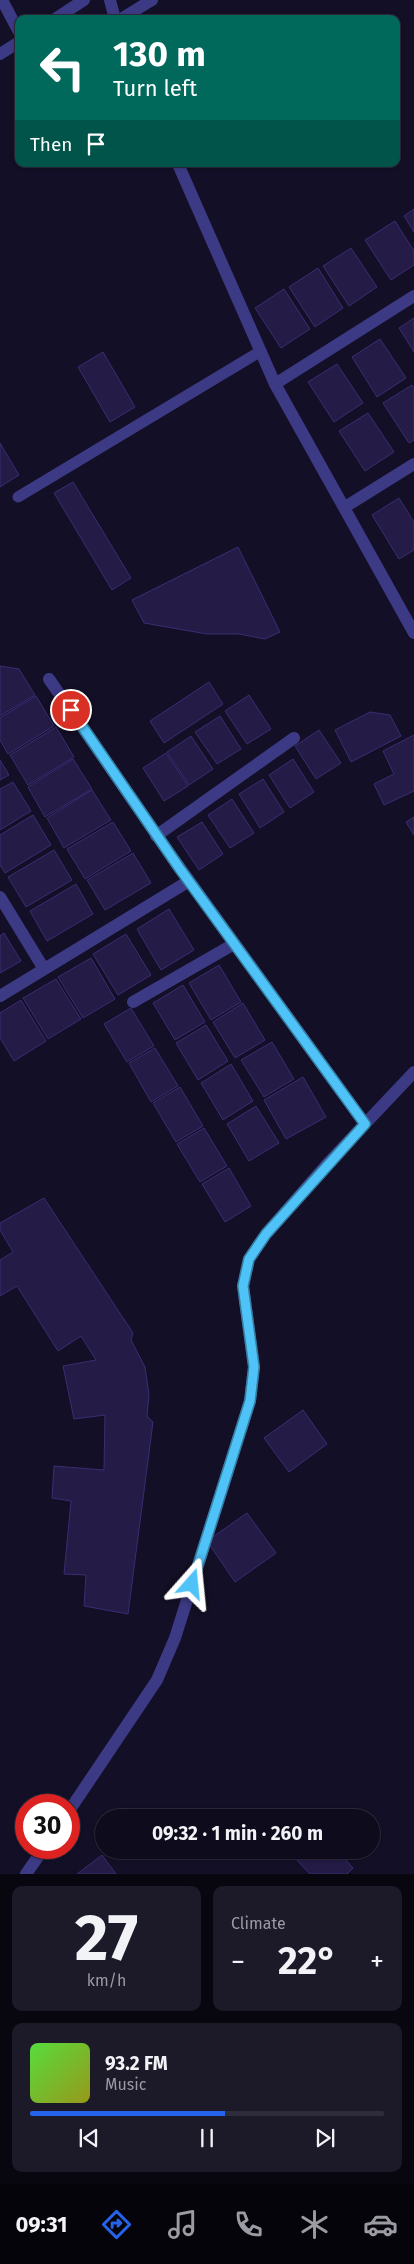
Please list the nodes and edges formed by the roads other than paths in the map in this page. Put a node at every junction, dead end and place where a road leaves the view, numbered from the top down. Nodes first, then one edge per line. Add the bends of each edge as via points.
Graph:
1 (2, 0) edge
2 (84, 0) edge
3 (110, 0) edge
4 (152, 0) edge
5 (61, 15) edge
6 (114, 15) edge
7 (128, 15) edge
8 (15, 24) edge
9 (15, 45) edge
10 (0, 54) edge
11 (179, 167) edge
12 (414, 296) edge
13 (261, 351) junction
14 (275, 384) junction
15 (414, 464) edge
16 (18, 497) dead end
17 (345, 507) junction
18 (414, 633) edge
19 (49, 679) dead end
20 (294, 738) dead end
21 (156, 836) junction
22 (189, 882) junction
23 (0, 897) edge
24 (234, 944) junction
25 (44, 969) junction
26 (0, 996) edge
27 (133, 1002) dead end
28 (414, 1072) edge
29 (365, 1124) junction
30 (80, 1795) edge
31 (36, 1859) edge
32 (26, 1874) edge

1 - 8 street
2 - 5 street
3 - 6 street
4 - 7 street
9 - 10 street
11 - 13 street
12 - 14 street
13 - 14 street
13 - 16 lane
14 - 17 street
15 - 17 street
17 - 18 street
19 - 21 street
20 - 21 street
21 - 22 street
22 - 24 street
22 - 25 street
23 - 25 street
24 - 27 street
24 - 29 street
25 - 26 street
28 - 29 street
29 - 30 street via 266,1234 249,1259 243,1286 254,1367 250,1401 175,1638 157,1680
31 - 32 street

